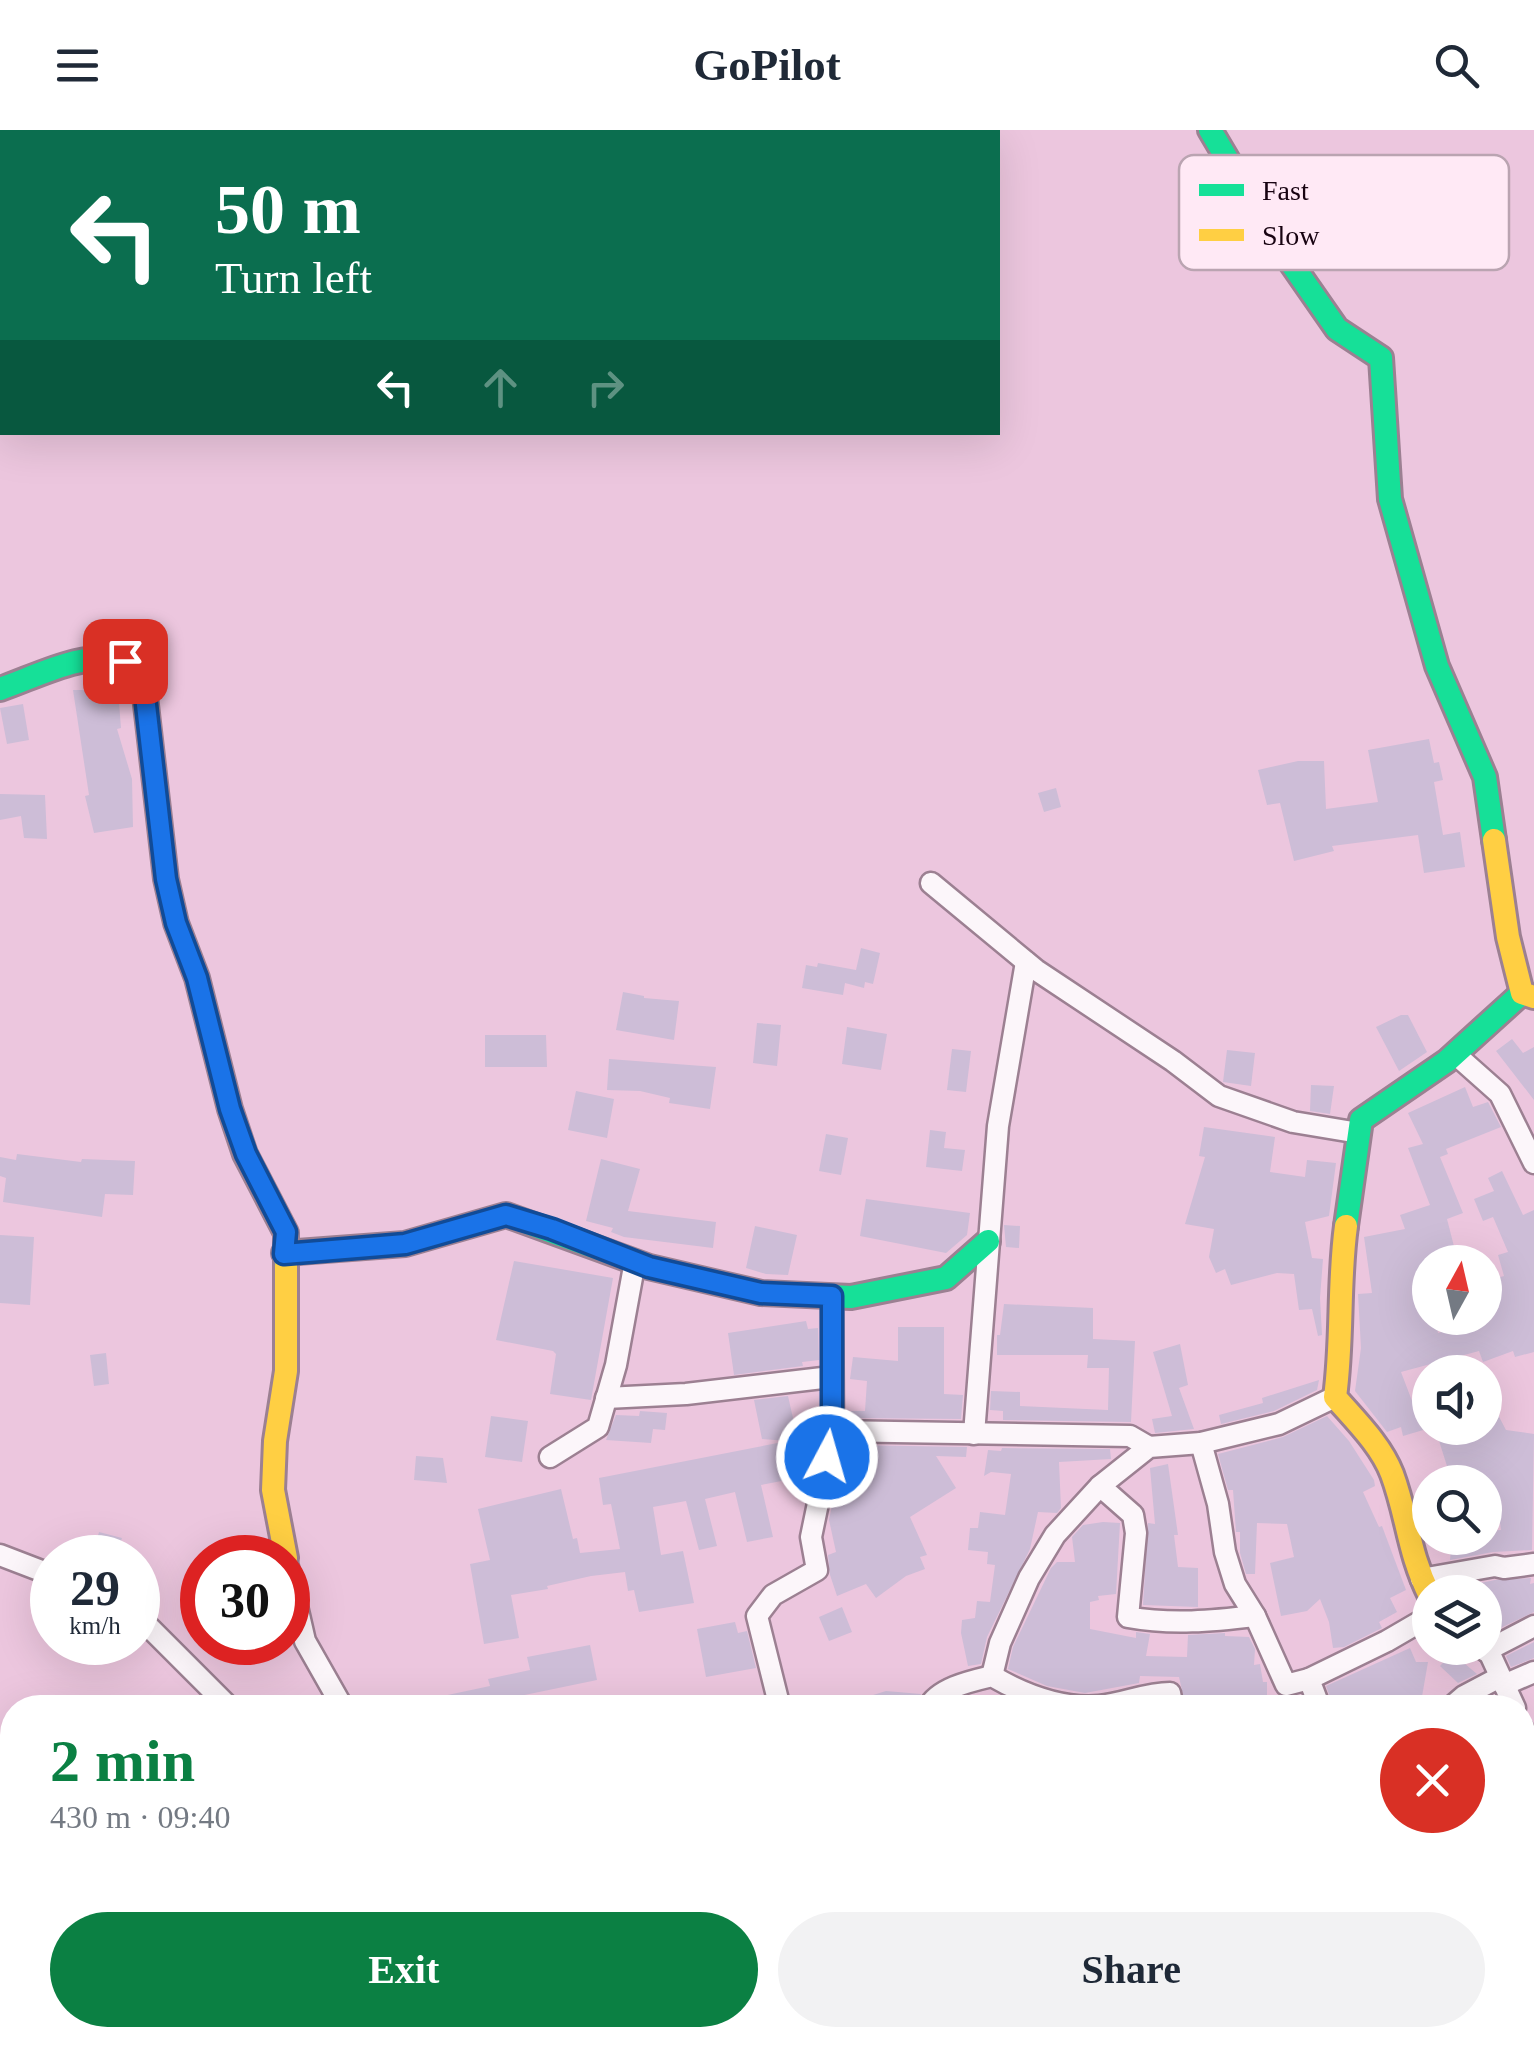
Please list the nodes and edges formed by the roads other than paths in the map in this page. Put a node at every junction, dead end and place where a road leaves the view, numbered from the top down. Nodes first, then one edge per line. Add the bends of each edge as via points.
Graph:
1 (1210, 130) edge
2 (1225, 155) edge
3 (1296, 270) edge
4 (0, 688) edge
5 (931, 883) dead end
6 (1026, 962) junction
7 (1528, 995) edge
8 (1454, 1054) junction
9 (1359, 1132) junction
10 (1534, 1163) edge
11 (988, 1241) junction
12 (284, 1254) junction
13 (634, 1261) junction
14 (832, 1296) junction
15 (831, 1378) junction
16 (1335, 1396) junction
17 (606, 1398) junction
18 (832, 1431) junction
19 (974, 1434) junction
20 (1201, 1443) junction
21 (1148, 1447) junction
22 (550, 1457) dead end
23 (1100, 1486) junction
24 (282, 1535) edge
25 (0, 1555) edge
26 (1534, 1564) edge
27 (30, 1567) edge
28 (1419, 1575) edge
29 (1467, 1575) edge
30 (1255, 1616) junction
31 (1412, 1626) edge
32 (1534, 1626) edge
33 (160, 1638) edge
34 (1502, 1641) edge
35 (310, 1650) edge
36 (1493, 1665) edge
37 (1534, 1672) edge
38 (992, 1676) junction
39 (1309, 1679) junction
40 (1502, 1681) junction
41 (217, 1695) edge
42 (336, 1695) edge
43 (777, 1695) edge
44 (941, 1695) edge
45 (1031, 1695) edge
46 (1139, 1695) edge
47 (1171, 1695) edge
48 (1315, 1695) edge
49 (1467, 1695) edge
50 (1509, 1695) edge

1 - 2 street
3 - 7 street via 1337,329 1382,358 1390,498 1437,666 1485,777 1508,937
4 - 12 street via 94,660 125,661 136,671 176,923 240,1139 286,1232
5 - 6 street
6 - 9 street via 1219,1096 1294,1122
6 - 11 street via 998,1126
7 - 8 street
8 - 9 street via 1361,1120
8 - 10 street via 1500,1094
9 - 16 street via 1338,1299 1342,1349
11 - 14 street via 946,1278
11 - 19 street
12 - 13 street via 405,1244 506,1215
12 - 24 street via 286,1371 274,1490
13 - 14 street via 761,1293
13 - 17 street
14 - 15 street
15 - 17 street
15 - 18 street
16 - 20 street via 1279,1424
16 - 28 street via 1392,1472
17 - 22 street via 598,1427
18 - 19 street
18 - 43 street via 811,1537 817,1570 773,1594 757,1616
19 - 21 street via 1130,1436
20 - 21 street
20 - 30 street via 1225,1552
21 - 23 street
23 - 30 street via 1133,1515 1128,1618 1201,1622
23 - 38 street via 1055,1535 1028,1578
25 - 27 street
26 - 29 street
30 - 39 street via 1286,1684
31 - 39 street
32 - 34 street
33 - 41 street
35 - 42 street
36 - 40 street
37 - 40 street
38 - 44 street
38 - 45 street
39 - 48 street
40 - 49 street
40 - 50 street
46 - 47 street

